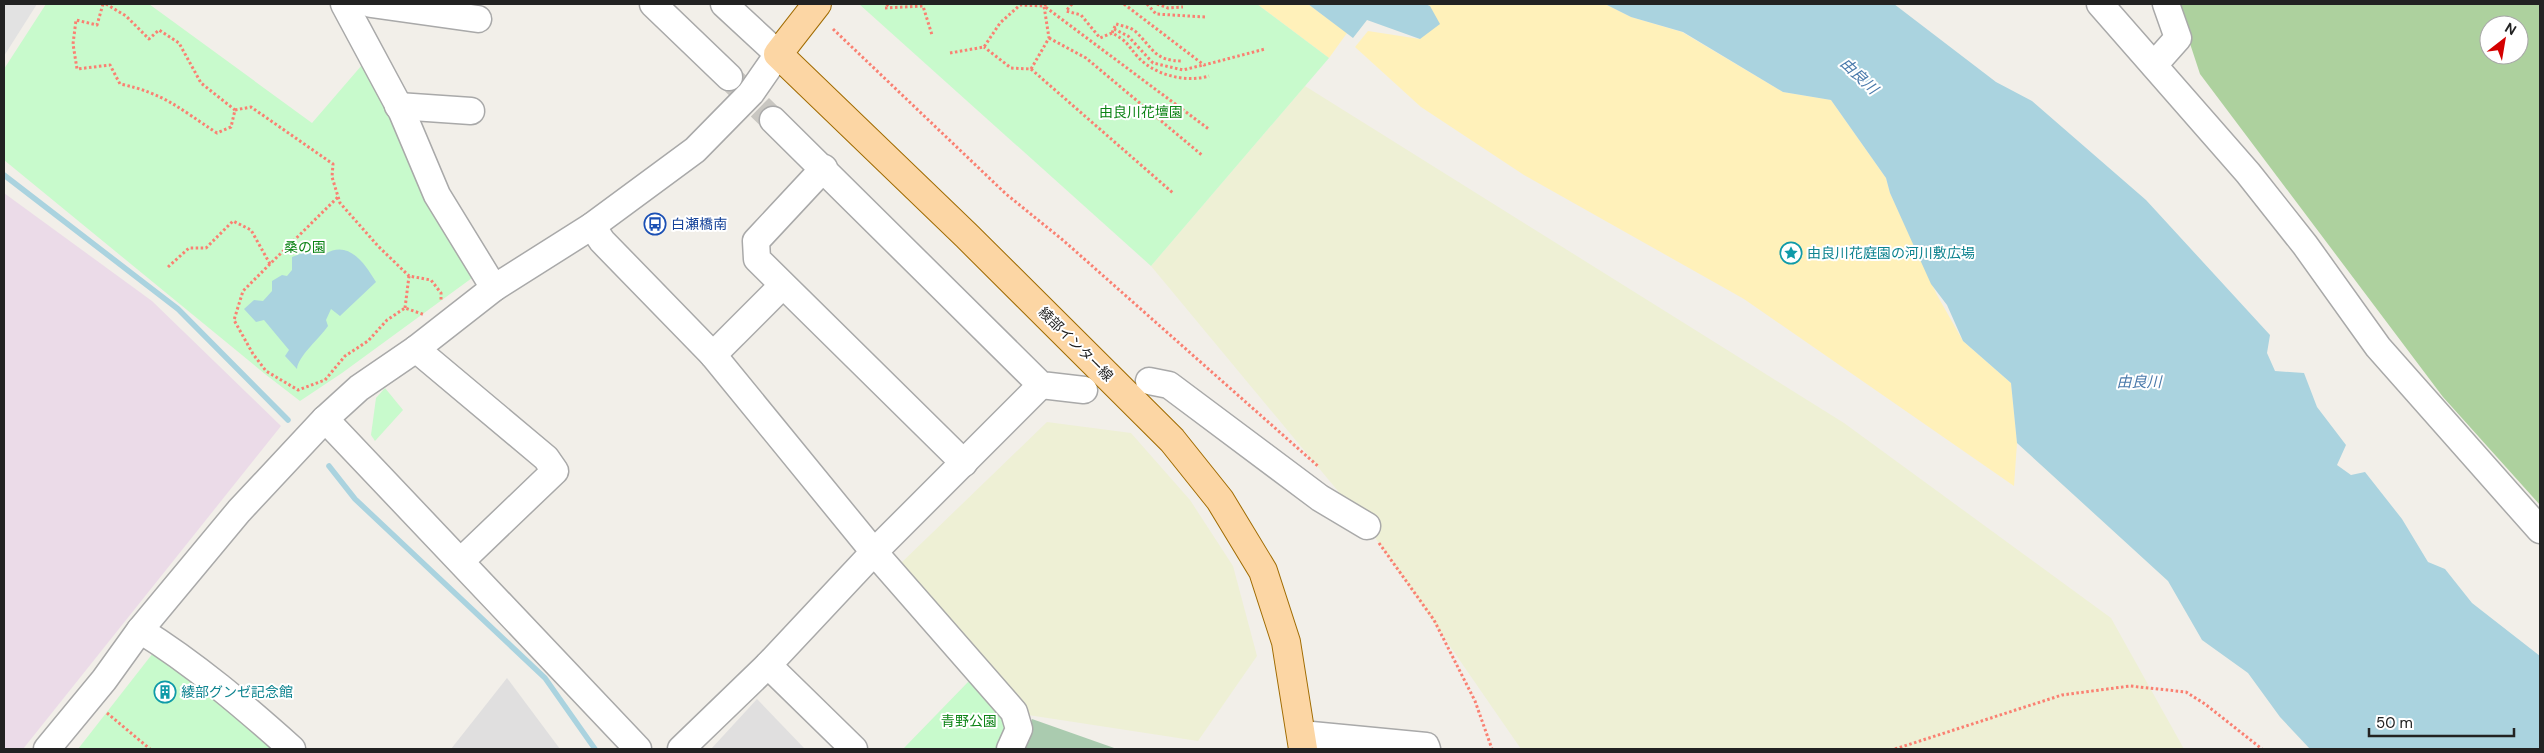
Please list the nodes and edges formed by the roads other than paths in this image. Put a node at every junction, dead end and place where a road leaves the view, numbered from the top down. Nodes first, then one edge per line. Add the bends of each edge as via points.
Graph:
1 (344, 4) edge
2 (371, 4) edge
3 (653, 4) edge
4 (724, 4) edge
5 (817, 4) edge
6 (2100, 4) edge
7 (2166, 4) edge
8 (478, 19) dead end
9 (778, 54) junction
10 (2154, 65) junction
11 (729, 77) tunnel mouth
12 (398, 106) junction
13 (471, 111) dead end
14 (773, 120) tunnel mouth
15 (824, 168) junction
16 (592, 226) junction
17 (782, 286) junction
18 (494, 288) junction
19 (416, 349) junction
20 (713, 355) junction
21 (1149, 381) dead end
22 (1041, 385) junction
23 (1084, 390) dead end
24 (325, 419) junction
25 (964, 463) junction
26 (1366, 526) road end
27 (2540, 530) edge
28 (874, 552) junction
29 (461, 561) junction
30 (140, 630) junction
31 (768, 665) junction
32 (1302, 742) edge
33 (47, 749) edge
34 (292, 749) edge
35 (638, 749) edge
36 (681, 749) edge
37 (854, 749) edge
38 (1010, 749) edge
39 (1427, 749) edge

1 - 12 street
2 - 8 street
3 - 11 street
4 - 9 street
5 - 9 main road
6 - 10 street
7 - 10 street via 2178,38
9 - 16 street via 751,93 695,150
9 - 32 main road, 綾部インター線 via 1172,440 1220,500 1263,571 1286,642
10 - 27 street via 2248,173 2305,245 2378,347
12 - 13 street
12 - 18 street via 438,195
14 - 15 street
15 - 17 street via 756,240 757,260
15 - 22 street
16 - 18 street
16 - 20 street via 602,241
17 - 20 street
17 - 25 street
18 - 19 street
19 - 24 street via 358,388
19 - 29 street via 546,458 556,471
20 - 28 street
21 - 26 street via 1169,385 1320,498
22 - 23 street
22 - 25 street
24 - 29 street
24 - 30 street via 239,511
25 - 28 street
28 - 31 street
28 - 38 street via 1014,712 1019,728
29 - 35 street
30 - 33 street
30 - 34 street via 179,656
31 - 36 street
31 - 37 street
32 - 39 street via 1426,746

